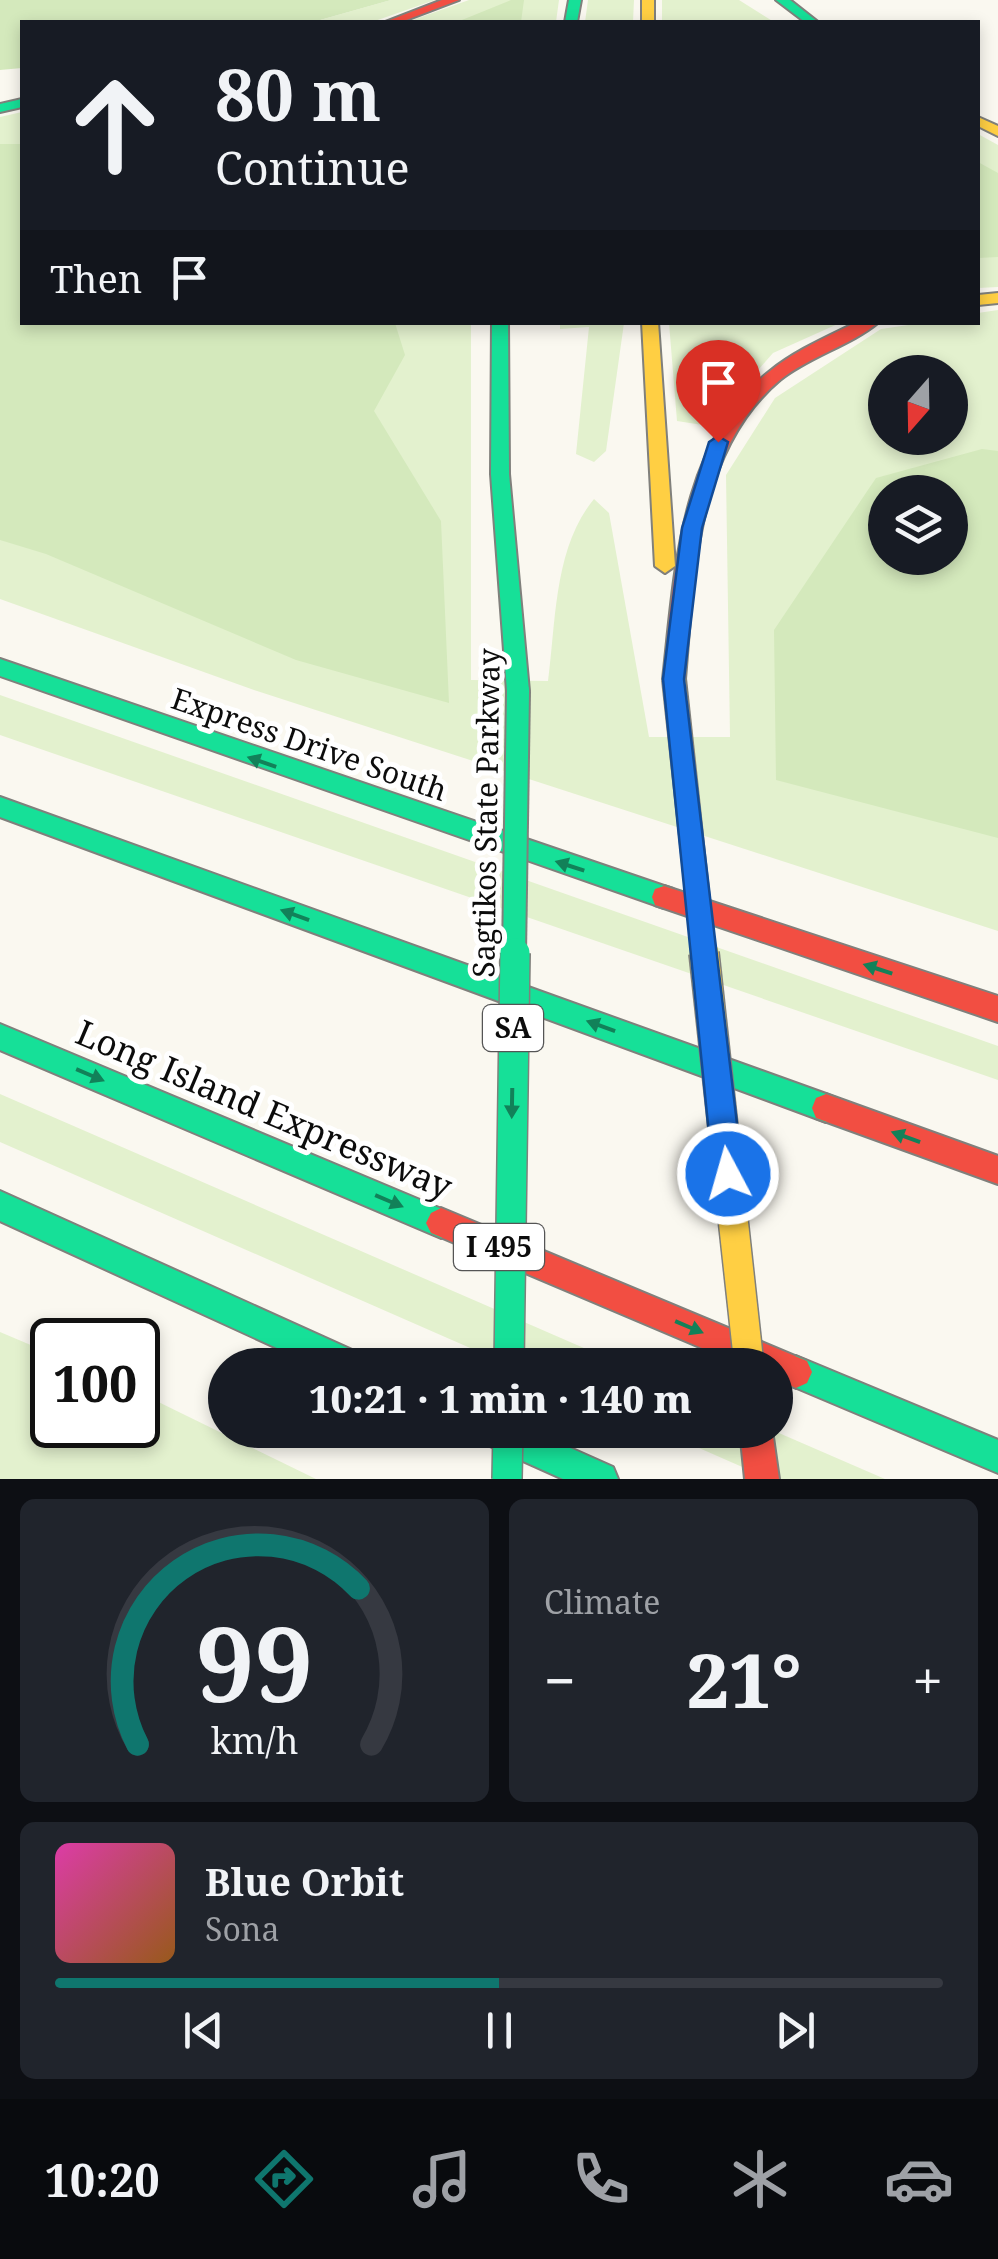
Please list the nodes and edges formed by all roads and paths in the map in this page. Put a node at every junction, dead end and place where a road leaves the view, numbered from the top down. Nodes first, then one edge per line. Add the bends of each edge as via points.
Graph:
1 (452, 0) edge
2 (782, 0) edge
3 (803, 0) edge
4 (397, 20) edge
5 (809, 20) edge
6 (829, 20) edge
7 (500, 325) edge
8 (650, 325) edge
9 (865, 325) edge
10 (527, 520) dead end
11 (0, 646) edge
12 (0, 668) edge
13 (674, 679) junction
14 (518, 691) junction
15 (110, 708) junction
16 (0, 808) edge
17 (998, 1007) edge
18 (0, 1037) edge
19 (998, 1170) edge
20 (0, 1206) edge
21 (313, 1348) edge
22 (509, 1348) edge
23 (747, 1348) edge
24 (508, 1448) edge
25 (533, 1448) edge
26 (758, 1448) edge
27 (998, 1457) edge
28 (507, 1479) edge
29 (601, 1479) edge
30 (762, 1479) edge

1 - 4 highway
2 - 5 highway
3 - 6 highway
7 - 14 highway via 500,474
8 - 13 highway
9 - 13 highway via 777,372 718,442 692,528
10 - 14 highway, Sagtikos State Parkway / SA
11 - 15 highway
12 - 15 highway, Express Drive South
13 - 23 highway, bridge
14 -> 22 highway, Sagtikos State Parkway / SA, bridge
17 -> 15 highway, Express Drive South
19 -> 16 highway
18 -> 27 highway, Long Island Expressway / I 495
20 - 21 highway
24 - 28 highway, bridge
25 - 29 highway
26 - 30 highway

